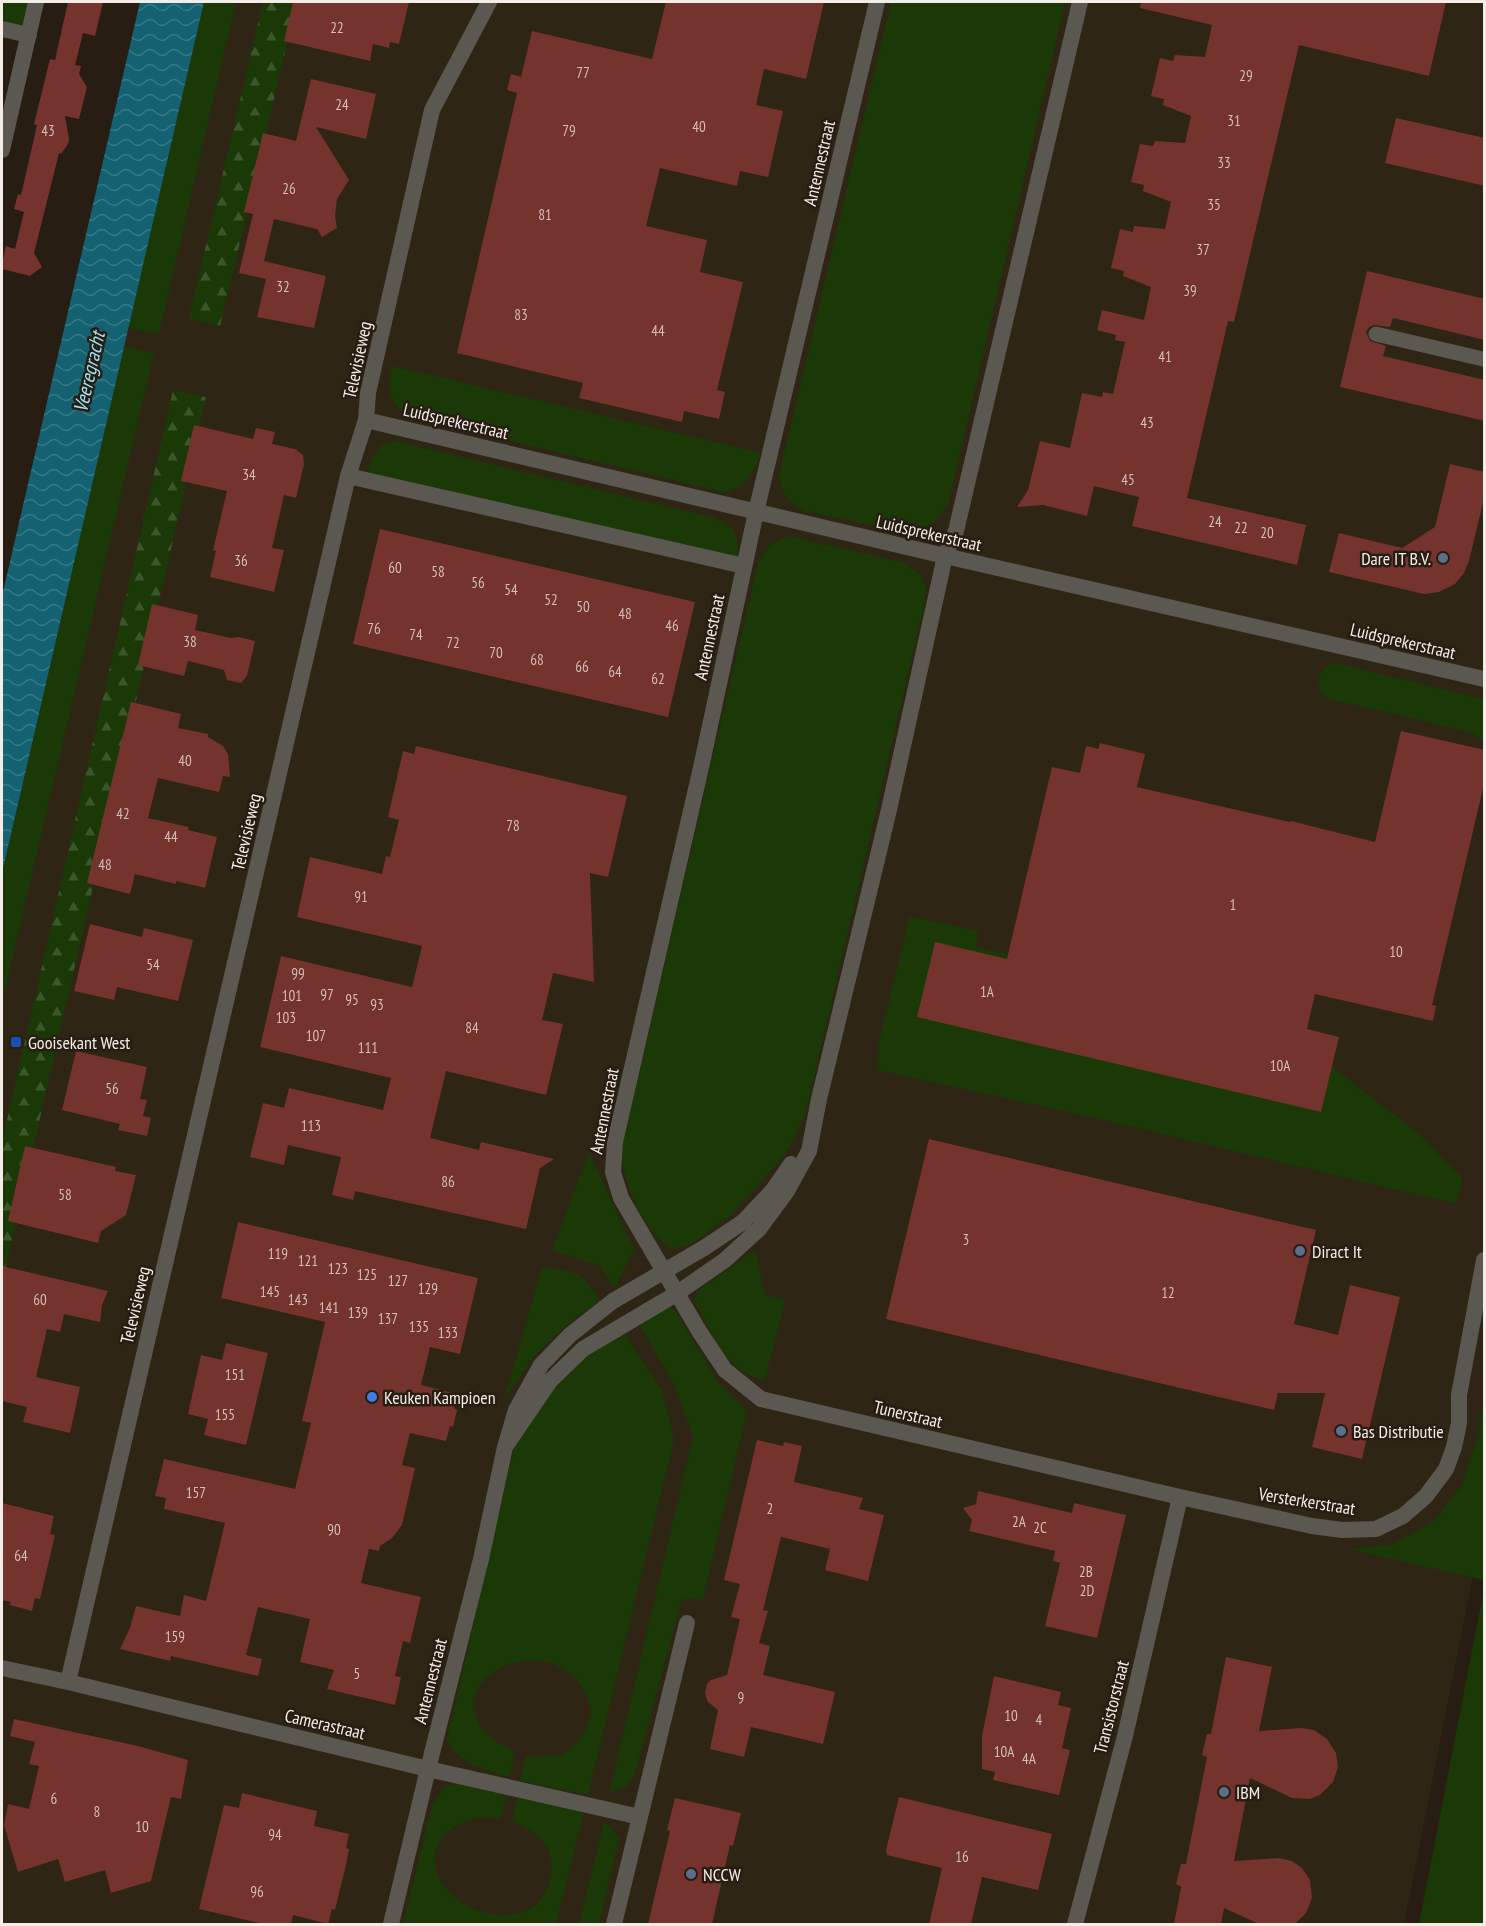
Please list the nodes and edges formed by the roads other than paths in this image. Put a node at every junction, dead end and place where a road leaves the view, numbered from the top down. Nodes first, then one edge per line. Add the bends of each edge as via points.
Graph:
1 (36, 2) edge
2 (489, 2) edge
3 (876, 2) edge
4 (1080, 2) edge
5 (2, 29) edge
6 (29, 35) junction
7 (2, 150) edge
8 (1376, 334) dead end
9 (1483, 359) edge
10 (366, 420) junction
11 (348, 476) junction
12 (756, 512) junction
13 (945, 556) junction
14 (744, 566) junction
15 (1485, 679) edge
16 (819, 1099) junction
17 (1485, 1260) edge
18 (664, 1271) junction
19 (676, 1294) junction
20 (505, 1447) junction
21 (1180, 1497) junction
22 (687, 1623) dead end
23 (2, 1668) edge
24 (68, 1682) junction
25 (428, 1769) junction
26 (640, 1817) junction
27 (392, 1924) edge
28 (614, 1924) edge
29 (1075, 1924) edge

1 - 6 street
2 - 10 street, Televisieweg via 432,110 368,393
3 - 12 street, Antennestraat
4 - 13 street, Antennestraat via 956,531
5 - 6 street
6 - 7 street
8 - 9 street
10 - 11 street, Televisieweg
10 - 12 street, Luidsprekerstraat
11 - 14 street
11 - 24 street, Televisieweg
12 - 13 street, Luidsprekerstraat
12 - 14 street, Antennestraat
13 - 15 street, Luidsprekerstraat
13 - 16 street, Antennestraat
14 - 18 street, Antennestraat via 615,1142 613,1172 621,1198
16 - 18 street, Antennestraat via 797,1155 773,1190 743,1222
16 - 19 street, Antennestraat via 809,1151 787,1191 759,1229 725,1260
17 - 21 street, Versterkerstraat via 1459,1395 1454,1447 1446,1469 1426,1496 1403,1516 1376,1529 1342,1530
18 - 19 street, Antennestraat
18 - 20 street, Antennestraat via 613,1301 578,1328 541,1365 516,1410
19 - 20 street, Antennestraat via 583,1349 550,1382
19 - 21 street, Tunerstraat via 726,1370 761,1399
20 - 25 street, Antennestraat
21 - 29 street, Transistorstraat via 1125,1736
22 - 26 street
23 - 24 street, Camerastraat
24 - 25 street, Camerastraat
25 - 26 street, Camerastraat
25 - 27 street, Antennestraat
26 - 28 street

